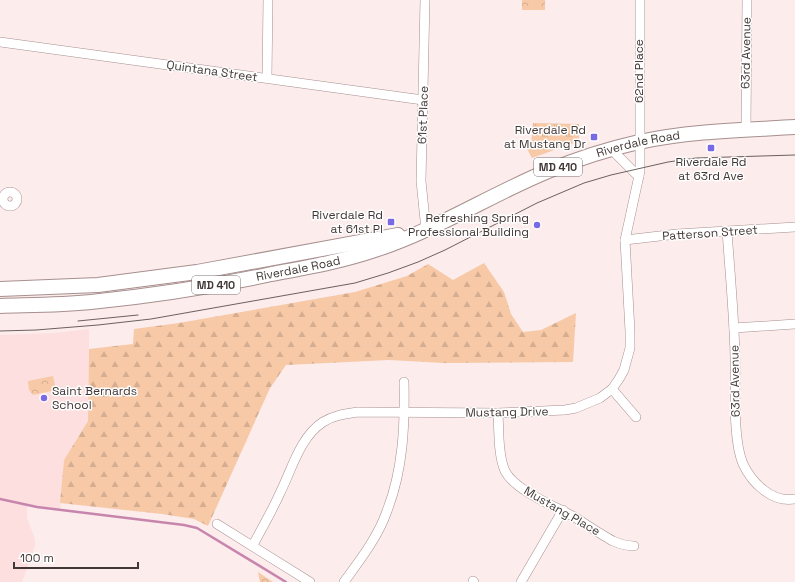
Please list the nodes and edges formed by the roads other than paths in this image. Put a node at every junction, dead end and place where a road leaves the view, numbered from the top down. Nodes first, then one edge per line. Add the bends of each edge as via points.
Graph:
1 (268, 0) edge
2 (425, 0) edge
3 (640, 0) edge
4 (747, 0) edge
5 (0, 42) edge
6 (267, 78) junction
7 (424, 100) junction
8 (795, 127) edge
9 (746, 130) junction
10 (640, 142) junction
11 (611, 149) junction
12 (639, 177) junction
13 (795, 226) edge
14 (426, 230) junction
15 (727, 231) junction
16 (625, 240) junction
17 (0, 289) edge
18 (0, 306) edge
19 (795, 324) edge
20 (734, 328) junction
21 (404, 382) dead end
22 (612, 389) junction
23 (404, 413) junction
24 (498, 413) junction
25 (636, 417) dead end
26 (795, 500) edge
27 (563, 510) junction
28 (217, 524) dead end
29 (253, 545) junction
30 (634, 546) dead end
31 (310, 582) edge
32 (344, 582) edge
33 (521, 582) edge

1 - 6 street
2 - 7 street, 61st Place
3 - 10 street, 62nd Place
4 - 9 street, 63rd Avenue
5 - 6 street, Quintana Street
6 - 7 street, Quintana Street
7 - 14 street, 61st Place via 421,181
8 - 9 main road, Riverdale Road / MD 410
9 - 10 main road, Riverdale Road / MD 410 via 675,136
10 - 11 main road, Riverdale Road / MD 410
10 - 12 street, Mustang Drive
11 - 12 street
11 - 14 main road, Riverdale Road / MD 410 via 533,177
12 - 16 street, Mustang Drive
13 - 15 street, Patterson Street
14 - 17 main road, Riverdale Road / MD 410 via 197,272 98,284
14 - 18 main road, Riverdale Road / MD 410 via 378,250 340,261 239,281 90,302
15 - 16 street, Patterson Street
15 - 20 street, 63rd Avenue
16 - 22 street, Mustang Drive via 630,348 624,370
19 - 20 street
20 - 26 street, 63rd Avenue via 736,413 743,463 755,482 772,496
21 - 23 street
22 - 24 street, Mustang Drive via 600,398 576,408
22 - 25 street
23 - 24 street, Mustang Drive
23 - 29 street, Mustang Drive via 341,414 315,428 302,445
23 - 32 street via 401,459 387,512 374,538
24 - 27 street, Mustang Place via 501,455 506,471 517,484 531,494
27 - 30 street, Mustang Place via 611,540 626,546
27 - 33 street
28 - 29 street
29 - 31 street

